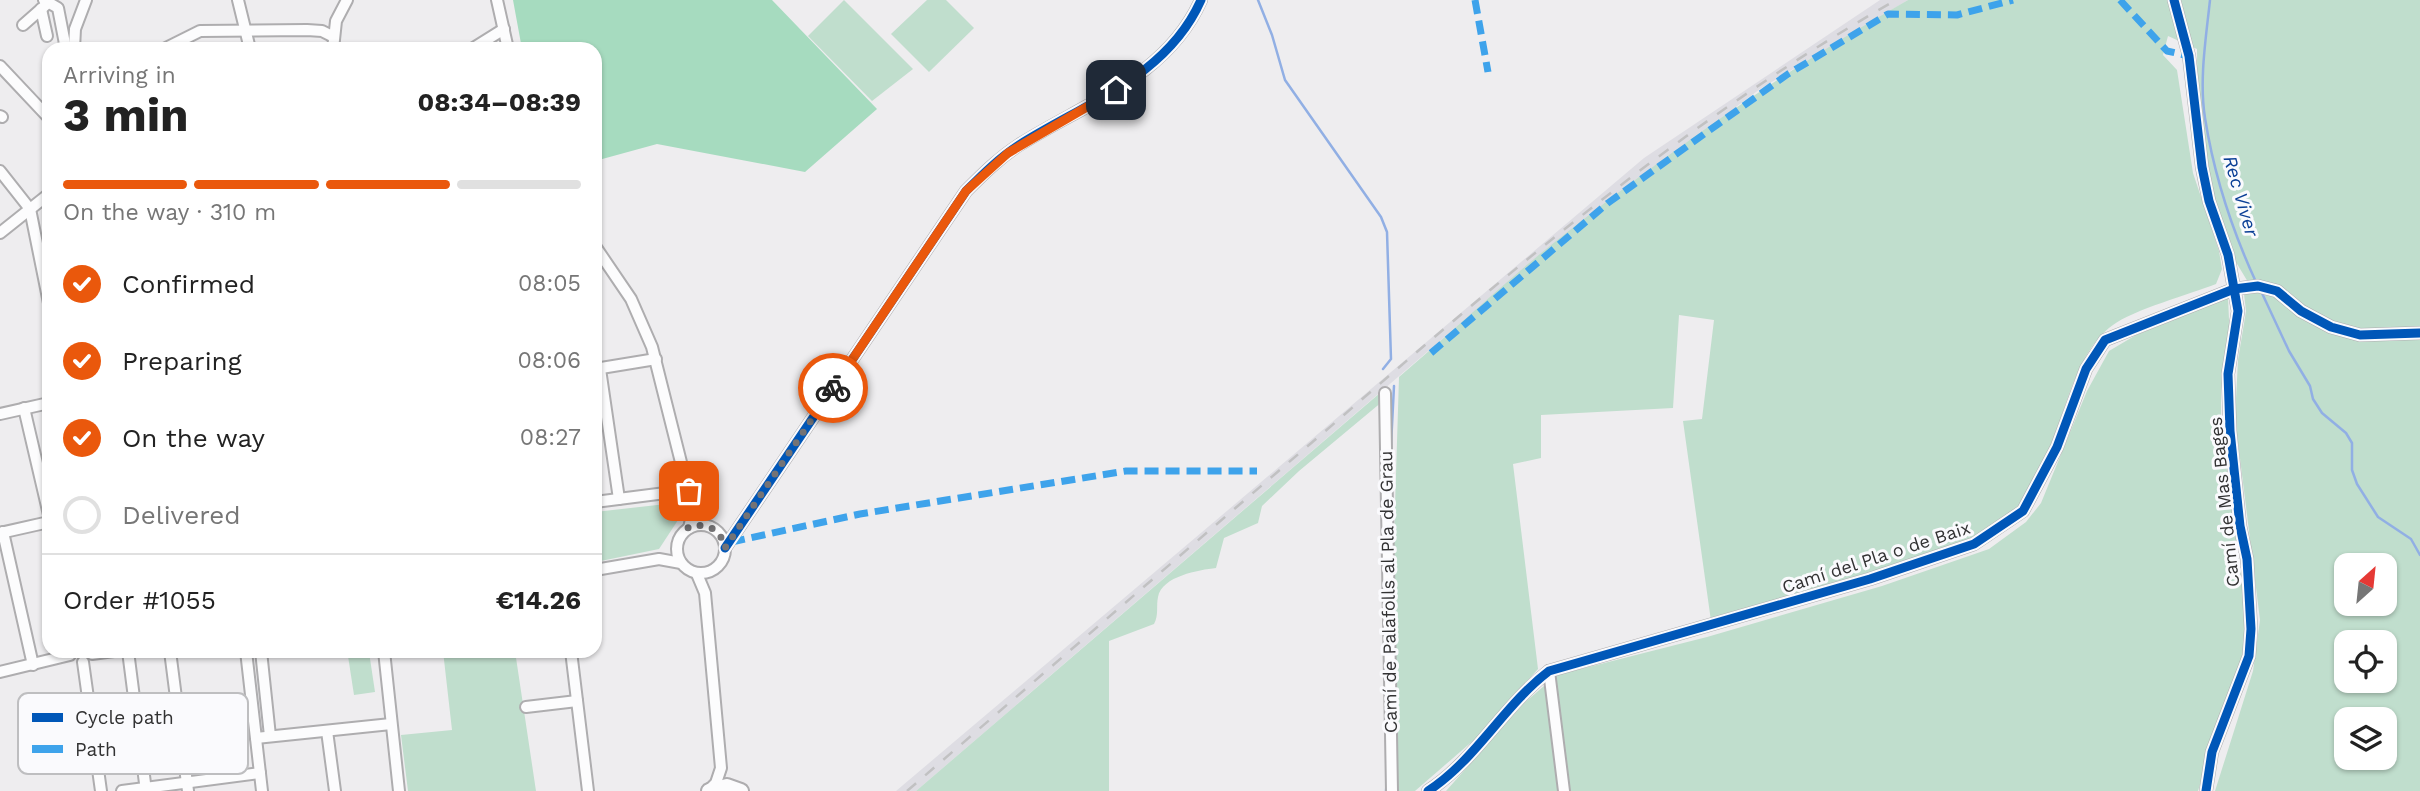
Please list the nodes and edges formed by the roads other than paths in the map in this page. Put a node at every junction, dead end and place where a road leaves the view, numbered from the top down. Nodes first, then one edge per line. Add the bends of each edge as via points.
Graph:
1 (86, 0) edge
2 (239, 0) edge
3 (347, 0) edge
4 (497, 0) edge
5 (1202, 0) edge
6 (2174, 0) edge
7 (44, 4) edge
8 (23, 25) dead end
9 (503, 29) junction
10 (244, 30) junction
11 (47, 36) dead end
12 (334, 37) junction
13 (64, 42) edge
14 (74, 42) edge
15 (178, 42) edge
16 (248, 42) edge
17 (334, 42) edge
18 (483, 42) edge
19 (506, 42) edge
20 (0, 66) edge
21 (42, 111) edge
22 (0, 171) edge
23 (42, 200) edge
24 (30, 209) junction
25 (0, 233) edge
26 (602, 256) edge
27 (42, 268) edge
28 (2239, 287) junction
29 (2420, 333) edge
30 (656, 359) junction
31 (602, 368) edge
32 (1385, 393) dead end
33 (602, 394) edge
34 (42, 404) edge
35 (24, 408) junction
36 (0, 413) edge
37 (42, 485) edge
38 (689, 491) junction
39 (619, 499) junction
40 (602, 501) edge
41 (693, 510) junction
42 (42, 523) edge
43 (688, 528) junction
44 (710, 528) junction
45 (735, 529) junction
46 (2, 532) edge
47 (676, 547) junction
48 (725, 548) junction
49 (659, 559) junction
50 (681, 563) junction
51 (602, 569) edge
52 (712, 571) junction
53 (697, 574) junction
54 (705, 593) junction
55 (53, 658) edge
56 (73, 658) edge
57 (87, 658) edge
58 (129, 658) edge
59 (171, 658) edge
60 (247, 658) edge
61 (262, 658) edge
62 (385, 658) edge
63 (572, 658) edge
64 (83, 663) junction
65 (33, 664) junction
66 (1549, 671) junction
67 (0, 672) edge
68 (87, 693) edge
69 (133, 693) edge
70 (176, 693) edge
71 (577, 701) junction
72 (526, 707) dead end
73 (391, 724) junction
74 (327, 731) junction
75 (271, 736) junction
76 (256, 738) junction
77 (721, 768) junction
78 (260, 773) junction
79 (188, 787) edge
80 (146, 789) edge
81 (739, 790) edge
82 (122, 791) edge
83 (262, 791) edge
84 (335, 791) edge
85 (399, 791) edge
86 (588, 791) edge
87 (709, 791) edge
88 (1392, 791) edge
89 (1428, 791) edge
90 (1564, 791) edge
91 (2206, 791) edge

1 - 14 street
2 - 10 street
3 - 12 street
4 - 9 street
5 - 45 street via 1182,33 1153,64 1008,153 966,191
6 - 28 street, Camí de Mas Bages via 2189,56 2202,167
7 - 8 street
7 - 11 street
7 - 13 street via 58,8
9 - 18 street
9 - 19 street
10 - 12 street via 322,31
10 - 15 street via 200,31
10 - 16 street
12 - 17 street
20 - 21 street
22 - 24 street
23 - 24 street
24 - 25 street
24 - 27 street
26 - 30 street via 631,299
28 - 29 street, Camí del Pla o de Baix via 2277,291 2301,312 2360,335
28 - 66 street, Camí del Pla o de Baix via 2105,340 2086,369 2057,447 2023,511 1974,544 1870,579
28 - 91 street, Camí de Mas Bages via 2228,374 2230,431 2252,629 2249,656 2212,752
30 - 31 street
30 - 38 street
32 - 88 street, Camí de Palafolls al Pla de Grau
33 - 39 street
34 - 35 street
35 - 36 street
35 - 37 street
38 - 39 street
38 - 41 street
39 - 40 street
41 - 43 street
41 - 44 street
42 - 46 street
43 - 44 street
43 - 47 street
44 - 45 street
44 - 48 street
45 - 48 street
46 - 65 street
47 - 49 street
47 - 50 street
48 - 52 street via 722,562
49 - 50 street
49 - 51 street
50 - 53 street
52 - 53 street
52 - 54 street
53 - 54 street
54 - 77 street
55 - 65 street
56 - 64 street
57 - 64 street
58 - 69 street
59 - 70 street
60 - 76 street
61 - 75 street
62 - 73 street
63 - 71 street
64 - 68 street
65 - 67 street
66 - 89 street, Camí del Pla o de Baix
66 - 90 street
71 - 72 street
71 - 86 street
73 - 74 street
73 - 85 street
74 - 75 street
74 - 84 street
75 - 76 street
76 - 78 street
77 - 81 street
77 - 87 street
78 - 79 street
78 - 83 street
79 - 80 street
80 - 82 street
81 - 87 street via 727,786

